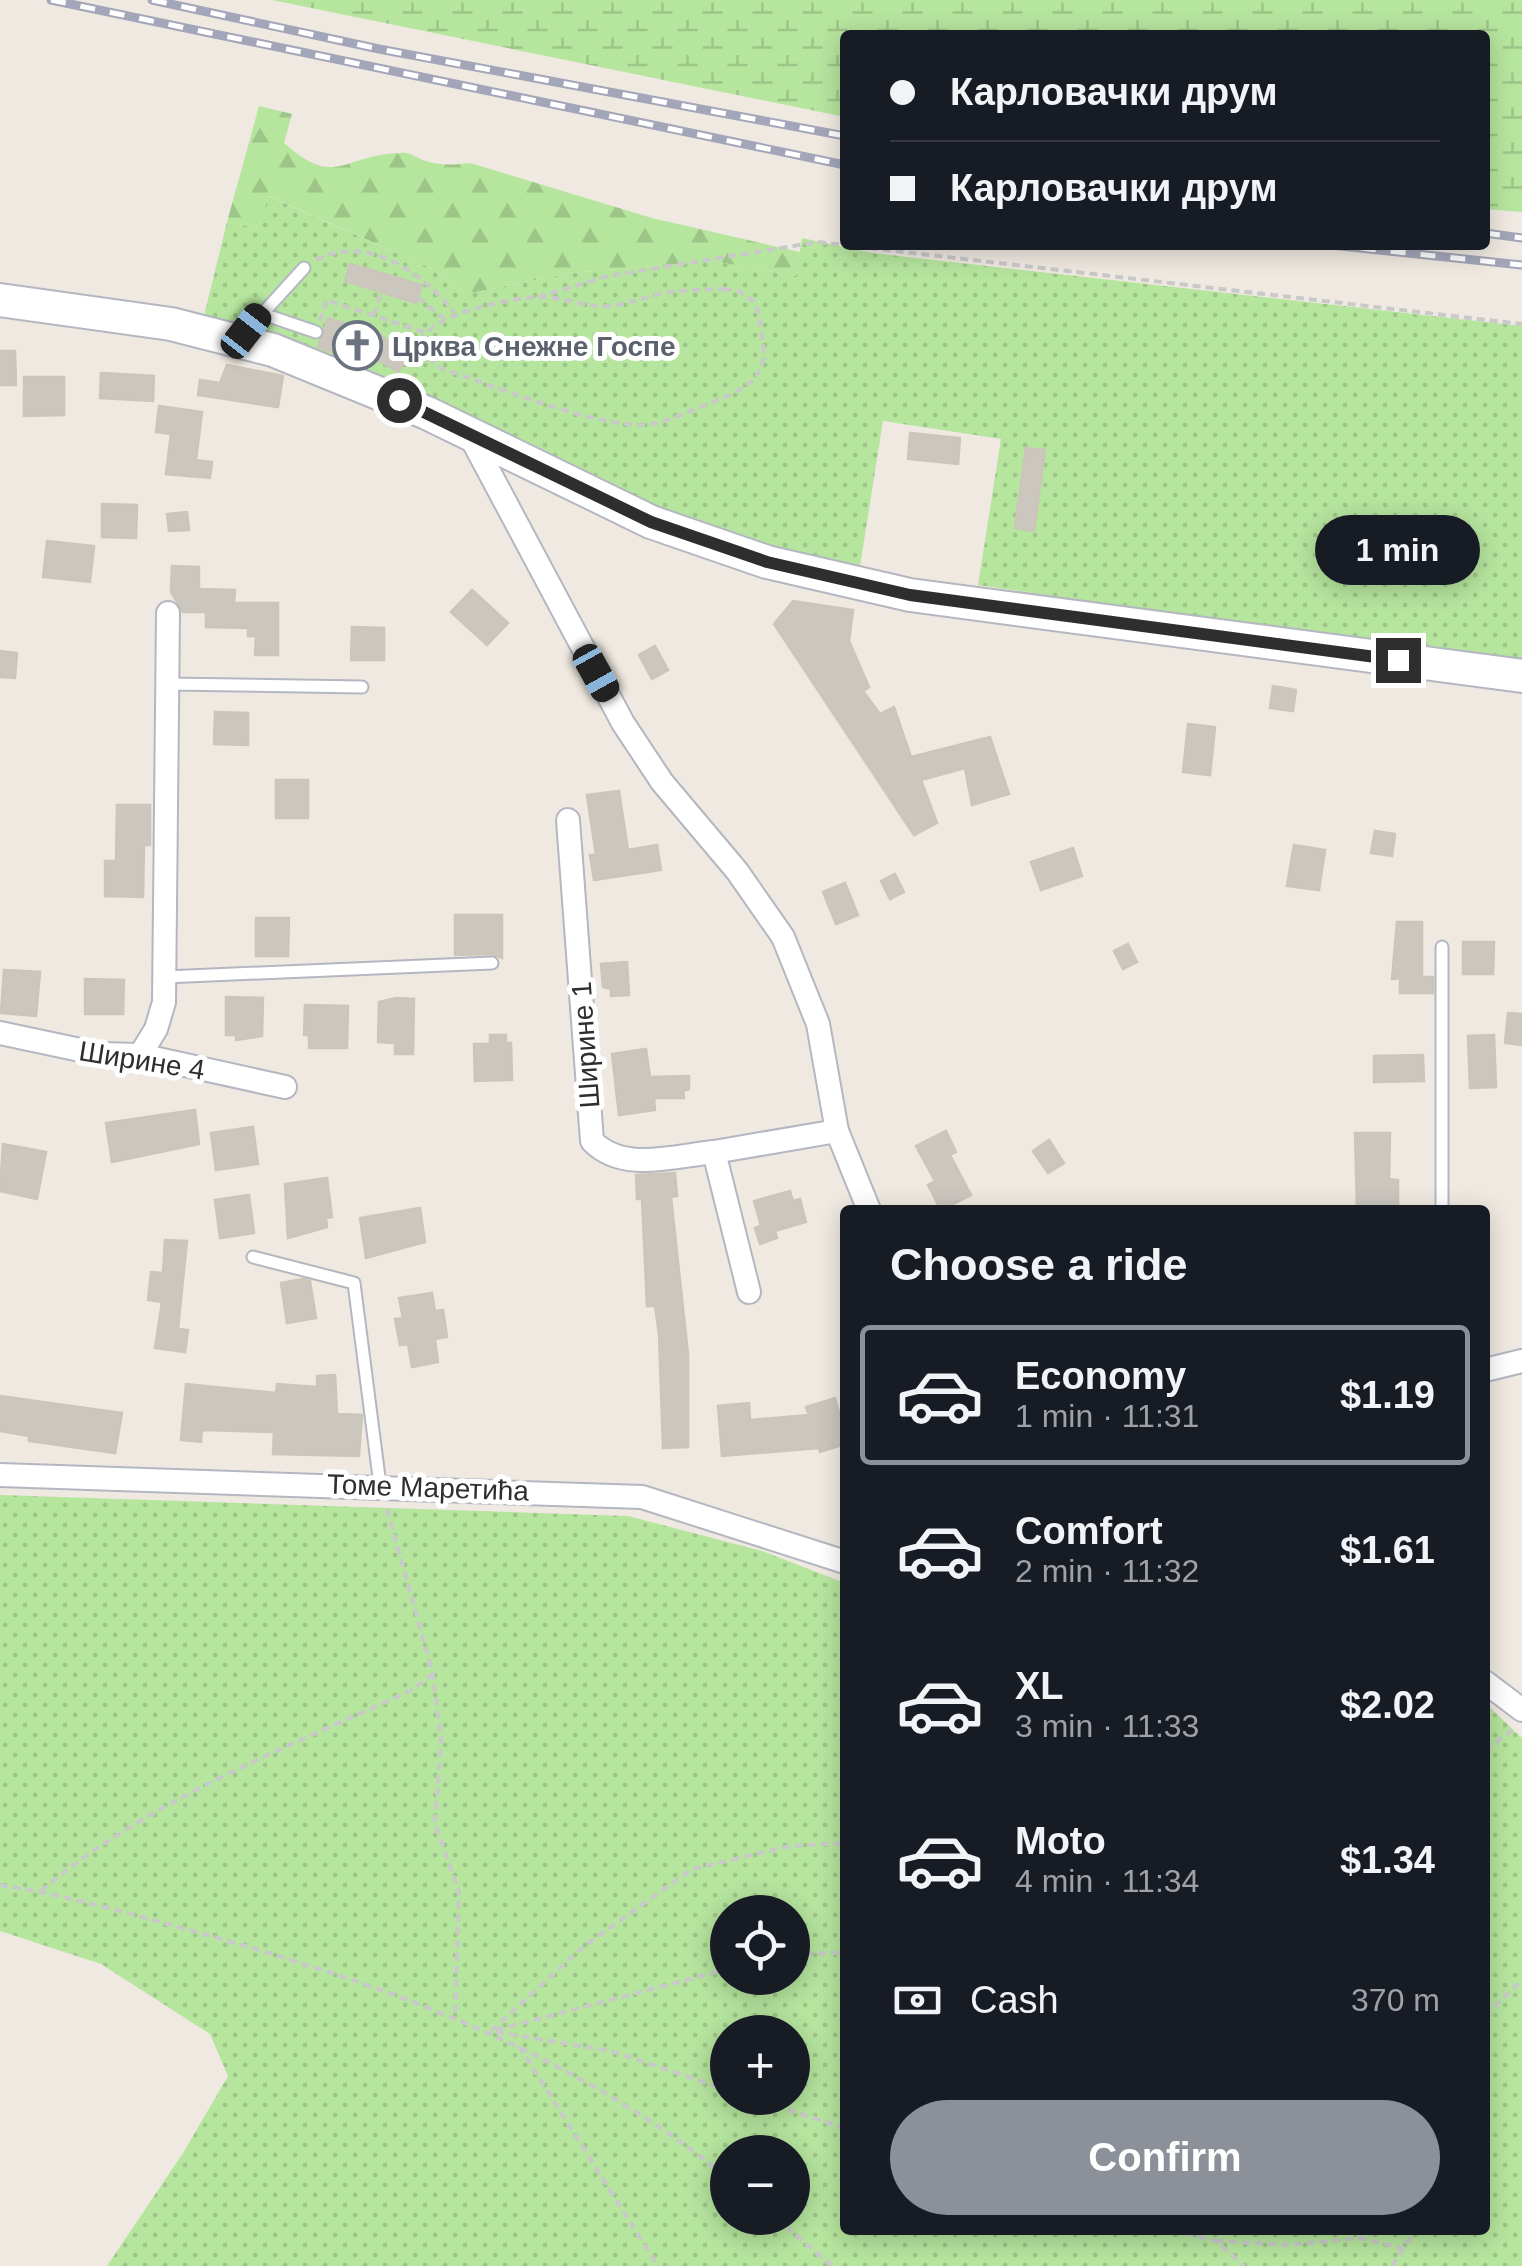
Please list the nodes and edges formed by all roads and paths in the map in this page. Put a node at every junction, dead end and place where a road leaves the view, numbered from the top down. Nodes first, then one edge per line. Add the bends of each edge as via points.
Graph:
1 (840, 245) edge
2 (887, 250) edge
3 (304, 268) joint
4 (381, 292) dead end
5 (538, 296) junction
6 (418, 298) dead end
7 (0, 300) edge
8 (260, 313) junction
9 (455, 314) junction
10 (374, 316) junction
11 (444, 319) junction
12 (1522, 324) edge
13 (316, 332) joint
14 (428, 334) junction
15 (239, 340) junction
16 (470, 434) junction
17 (168, 613) dead end
18 (1522, 676) edge
19 (168, 684) junction
20 (362, 686) dead end
21 (568, 820) dead end
22 (1442, 947) dead end
23 (492, 962) dead end
24 (164, 978) junction
25 (0, 1033) edge
26 (140, 1055) junction
27 (285, 1087) dead end
28 (837, 1131) junction
29 (714, 1152) junction
30 (867, 1205) edge
31 (1442, 1205) edge
32 (252, 1258) dead end
33 (749, 1292) dead end
34 (1522, 1361) edge
35 (1490, 1369) edge
36 (0, 1475) edge
37 (380, 1485) junction
38 (840, 1560) edge
39 (433, 1674) junction
40 (1490, 1683) edge
41 (1490, 1685) edge
42 (1522, 1686) edge
43 (1522, 1710) edge
44 (1522, 1723) edge
45 (1490, 1746) edge
46 (840, 1843) edge
47 (0, 1884) edge
48 (41, 1891) junction
49 (840, 1953) edge
50 (810, 1954) edge
51 (710, 1974) edge
52 (1522, 1980) edge
53 (1490, 2011) edge
54 (456, 2018) junction
55 (492, 2031) junction
56 (518, 2045) junction
57 (710, 2084) edge
58 (804, 2115) edge
59 (840, 2126) edge
60 (710, 2164) edge
61 (796, 2235) edge
62 (1193, 2235) edge
63 (1412, 2235) edge
64 (1216, 2241) junction
65 (1405, 2249) junction
66 (658, 2266) edge
67 (832, 2266) edge
68 (1244, 2266) edge
69 (1392, 2266) edge

1 - 5 path via 818,242 608,276
2 - 12 path
3 - 8 lane
3 - 9 path via 331,253 378,257 414,270
4 - 10 path
5 - 9 path
5 - 14 path via 610,306 668,292 739,291 756,303 760,371 736,393 652,424 631,424 443,369 422,350
6 - 11 path
7 - 15 main road
8 - 13 lane
8 - 15 lane
9 - 11 path
10 - 13 path via 326,300
10 - 14 path
11 - 14 path
15 - 16 main road via 374,389
16 - 18 main road via 721,549 910,595
16 - 28 street via 624,723 782,936 818,1024
17 - 19 street
19 - 20 lane
19 - 24 street
21 - 29 street, Ширине 1 via 592,1142 606,1156 625,1161
22 - 31 lane
23 - 24 lane
24 - 26 street via 156,1029
25 - 26 street, Ширине 4 via 99,1054
26 - 27 street, Ширине 4
28 - 29 street
28 - 30 street
29 - 33 street
32 - 37 lane via 354,1283
34 - 35 street
36 - 37 street, Томе Маретића
37 - 38 street, Томе Маретића via 642,1497
37 - 39 path
39 - 48 path via 410,1692 222,1778 76,1860
39 - 54 path via 441,1740 434,1824 459,1892
40 - 42 street
41 - 43 street
44 - 45 path
46 - 55 path via 791,1846 692,1869 583,1946
47 - 48 path
48 - 54 path via 312,1965
49 - 50 path
51 - 55 path
52 - 53 path
54 - 55 path
55 - 56 path
55 - 57 path via 611,2052
56 - 60 path via 584,2078
56 - 66 path
58 - 59 path
61 - 67 path
62 - 64 path
63 - 65 path
64 - 65 path via 1288,2245 1360,2238
64 - 68 path
65 - 69 path

